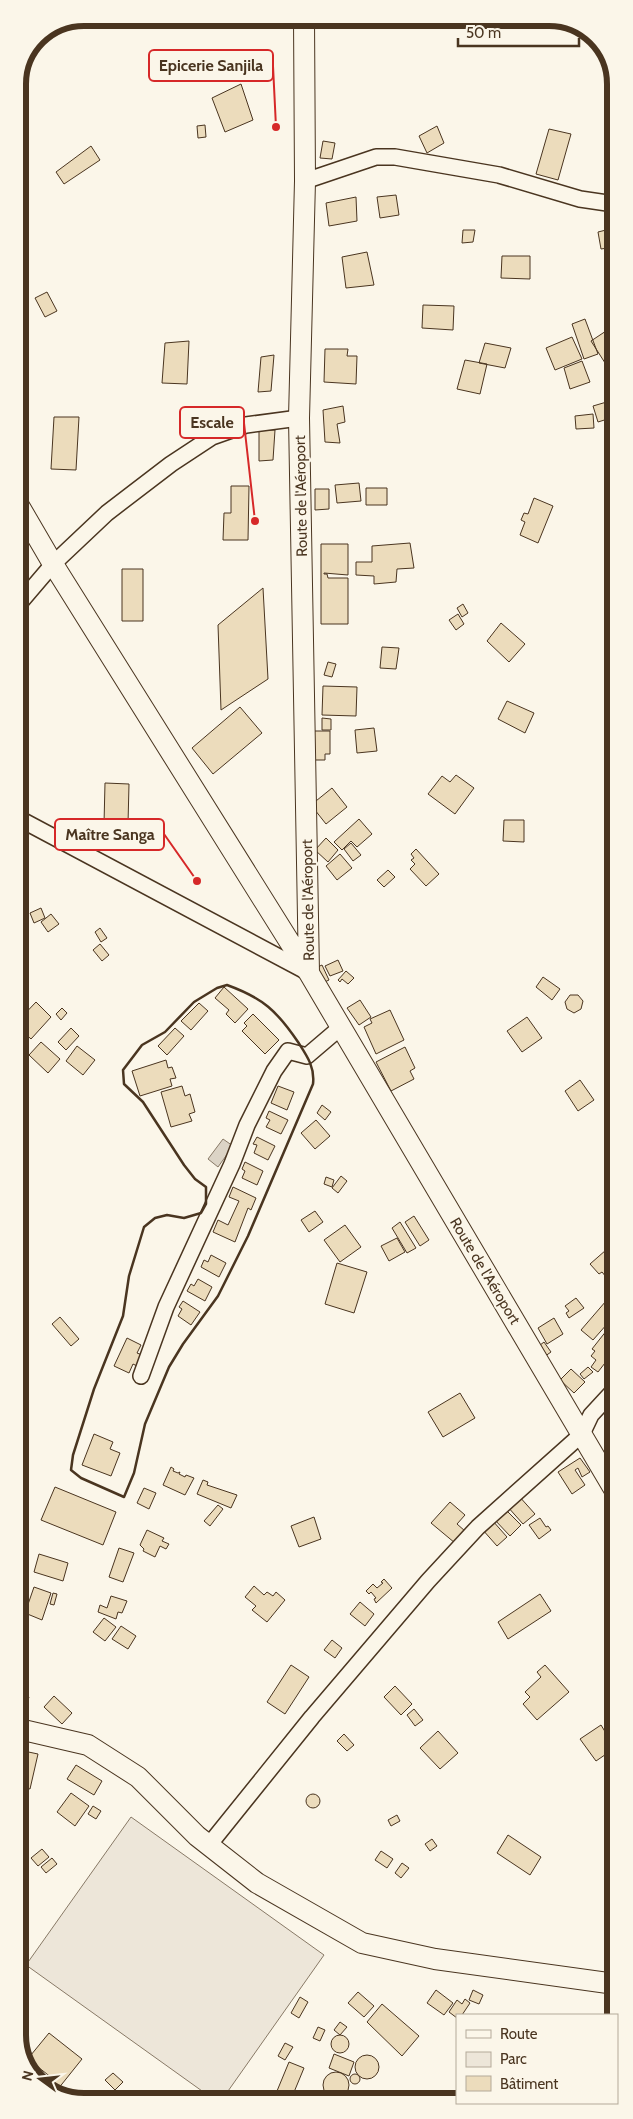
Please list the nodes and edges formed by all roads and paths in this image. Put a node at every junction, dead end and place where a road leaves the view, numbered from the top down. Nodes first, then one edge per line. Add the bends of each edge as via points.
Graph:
1 (304, 26) edge
2 (305, 181) junction
3 (607, 203) edge
4 (300, 418) junction
5 (26, 518) edge
6 (53, 564) junction
7 (26, 596) edge
8 (26, 822) edge
9 (309, 973) junction
10 (341, 1027) junction
11 (141, 1376) dead end
12 (607, 1398) edge
13 (582, 1434) junction
14 (607, 1477) edge
15 (26, 1732) edge
16 (209, 1845) junction
17 (607, 1983) edge

1 - 2 main road, Route de l'Aéroport
2 - 3 street via 376,157 395,157 499,175 580,199
2 - 4 main road, Route de l'Aéroport
4 - 6 street via 246,425 212,437 107,513
4 - 9 main road, Route de l'Aéroport
5 - 6 main road, Route de l'Aéroport
6 - 7 street
6 - 9 main road, Route de l'Aéroport
8 - 9 street
9 - 10 main road, Route de l'Aéroport
10 - 11 street via 307,1056 288,1052 274,1071 166,1307
10 - 13 main road, Route de l'Aéroport
12 - 13 street via 591,1415
13 - 14 main road, Route de l'Aéroport
13 - 16 street via 478,1527 428,1581
15 - 16 main road via 88,1745 138,1777
16 - 17 main road via 257,1884 362,1943 435,1958

